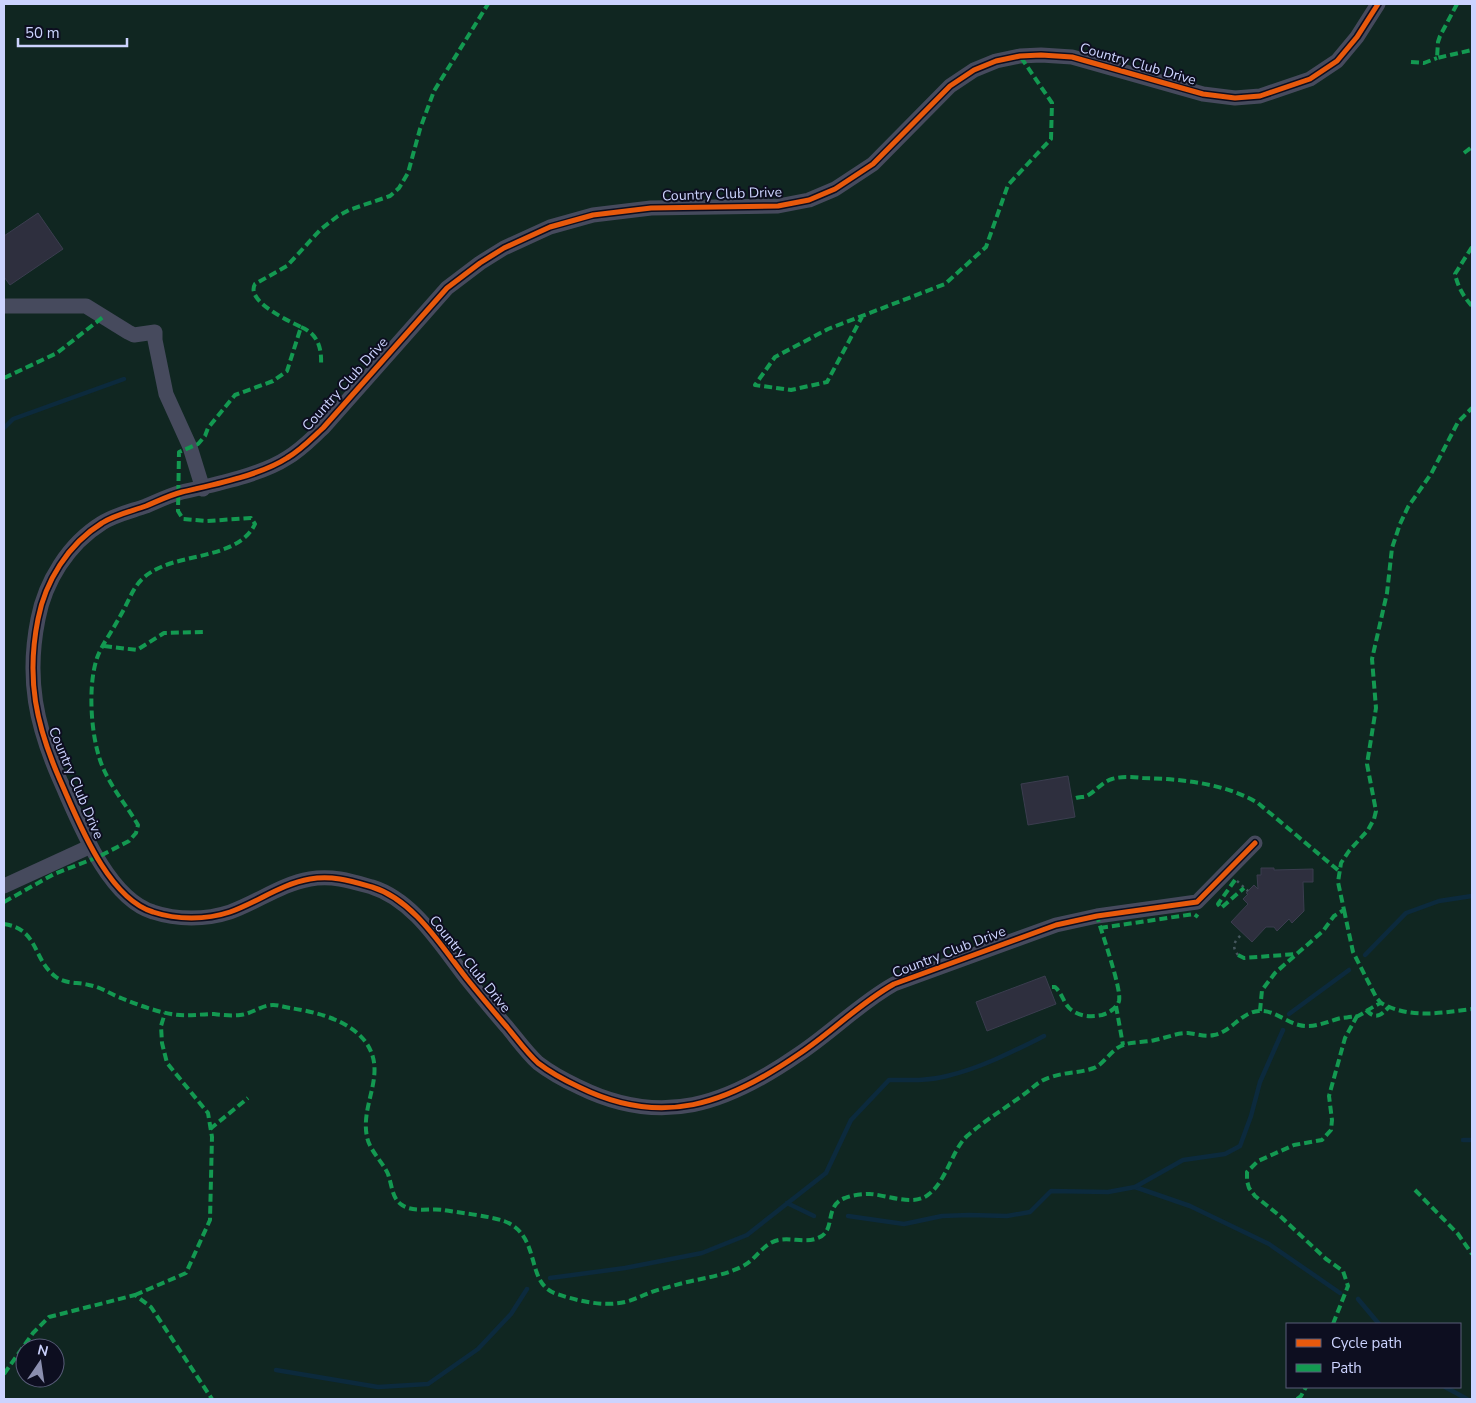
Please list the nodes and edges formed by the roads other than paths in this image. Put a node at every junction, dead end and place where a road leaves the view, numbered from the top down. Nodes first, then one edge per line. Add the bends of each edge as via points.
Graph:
1 (1378, 4) edge
2 (4, 306) edge
3 (202, 489) junction
4 (1255, 843) dead end
5 (89, 846) junction
6 (4, 886) edge

1 - 3 street, Country Club Drive via 1337,61 1310,79 1260,96 1235,98 1203,94 1072,56 1020,56 974,70 950,86 872,164 835,189 809,200 778,206 651,208 593,215 550,227 504,248 447,288 323,428 301,448 285,460
2 - 3 street via 86,306 134,335 155,332 166,394 190,447
3 - 5 street, Country Club Drive via 180,492 102,523 79,542 56,570 41,600 33,642 36,711 42,738
4 - 5 street, Country Club Drive via 1196,902 1056,925 894,984 871,998 799,1055 744,1088 714,1101 664,1109 632,1106 599,1097 556,1076 536,1061 421,919 384,891 343,878 313,878 285,886 228,913 188,919 149,912 129,898 114,883
5 - 6 street

